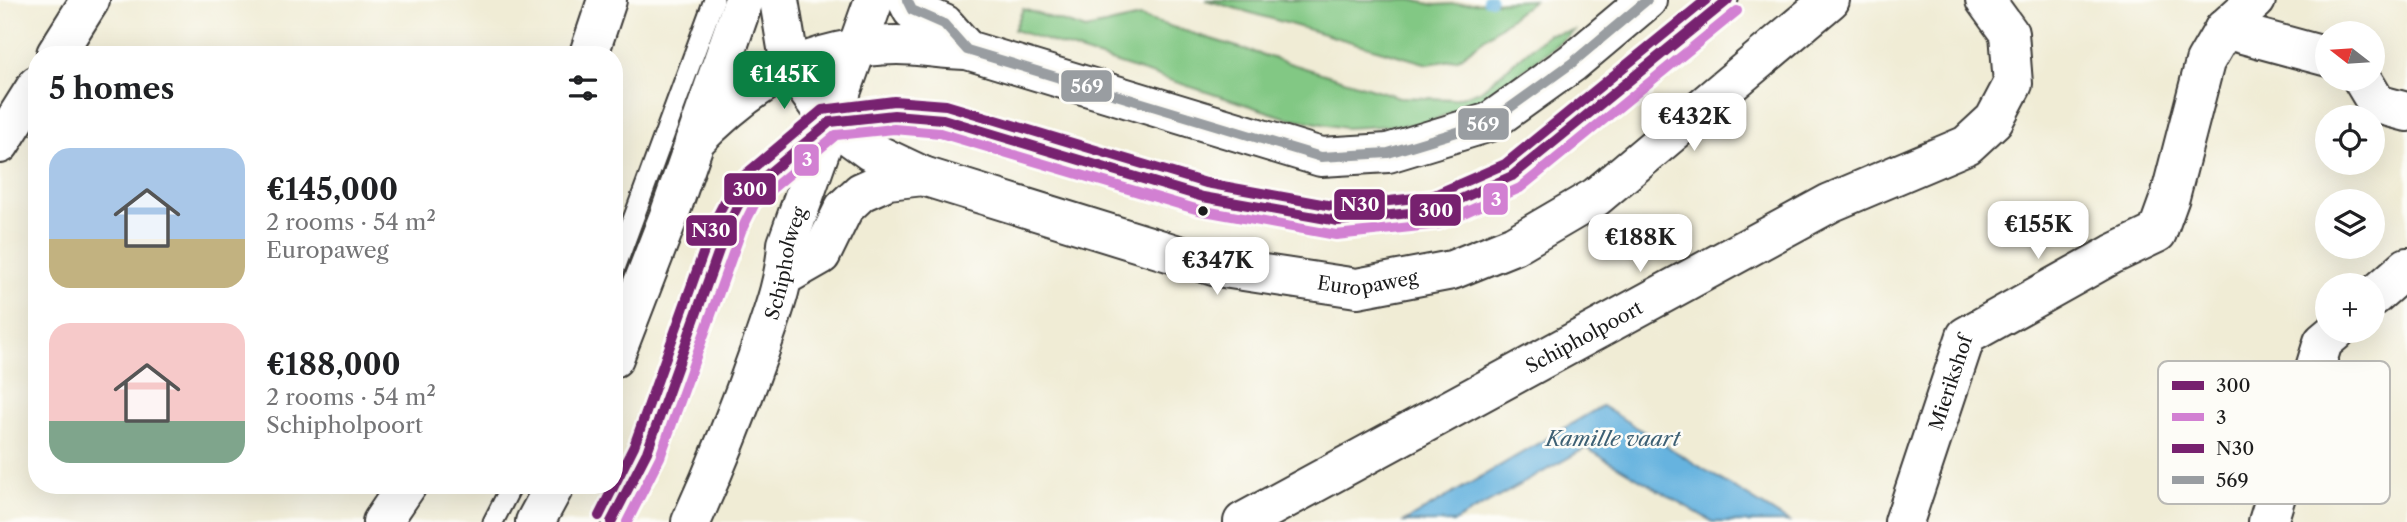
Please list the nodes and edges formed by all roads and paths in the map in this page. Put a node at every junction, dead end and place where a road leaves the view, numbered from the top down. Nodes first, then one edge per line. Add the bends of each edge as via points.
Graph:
1 (90, 0) edge
2 (607, 0) edge
3 (714, 0) edge
4 (744, 0) edge
5 (779, 0) edge
6 (874, 0) edge
7 (907, 0) edge
8 (1647, 0) edge
9 (1728, 0) edge
10 (1829, 0) edge
11 (1984, 0) edge
12 (2256, 0) edge
13 (2224, 29) junction
14 (61, 46) edge
15 (592, 46) edge
16 (856, 48) junction
17 (967, 50) junction
18 (2315, 54) edge
19 (790, 66) junction
20 (2369, 91) edge
21 (28, 99) edge
22 (2407, 112) edge
23 (830, 122) junction
24 (694, 142) junction
25 (0, 144) edge
26 (923, 176) junction
27 (623, 247) edge
28 (2407, 267) edge
29 (786, 275) junction
30 (2385, 287) edge
31 (623, 334) edge
32 (2323, 343) edge
33 (2317, 361) edge
34 (401, 494) edge
35 (507, 494) edge
36 (550, 494) edge
37 (2274, 504) edge
38 (382, 522) edge
39 (493, 522) edge
40 (534, 522) edge
41 (611, 522) edge
42 (691, 522) edge
43 (1242, 522) edge
44 (1904, 522) edge
45 (2268, 522) edge

1 - 14 main road
2 - 15 main road
3 - 27 lane
4 - 24 main road
5 - 19 main road, Europaweg
6 - 16 main road, Schipholweg
7 - 17 main road via 912,10 944,24
8 - 17 main road via 1490,122 1388,153 1321,157
9 - 23 lane via 1512,176 1436,210 1338,221 1203,197 943,120 894,115
10 - 26 main road, Europaweg via 1596,197 1514,245 1438,272 1357,288 1217,267
11 - 43 main road, Schipholpoort via 2009,33 2013,84 1994,120 1967,145 1829,203
12 - 13 main road, Mierikshof
13 - 18 main road
13 - 44 main road, Mierikshof via 2205,62 2157,233 1966,336
16 - 17 main road via 899,45
16 - 19 main road
16 - 23 main road, Schipholweg
19 - 23 main road, Europaweg
19 - 24 main road via 738,100
20 - 22 main road via 2376,104
21 - 25 main road
23 - 26 main road, Europaweg via 870,151
23 - 29 main road, Schipholweg via 787,244
23 - 41 lane via 744,194 728,225 647,452
24 - 31 main road
26 - 29 main road via 888,180 861,192 844,208 821,255
28 - 30 main road
29 - 42 main road, Schipholweg via 722,455
32 - 33 main road
34 - 38 main road
35 - 39 lane
36 - 40 main road
37 - 45 main road

